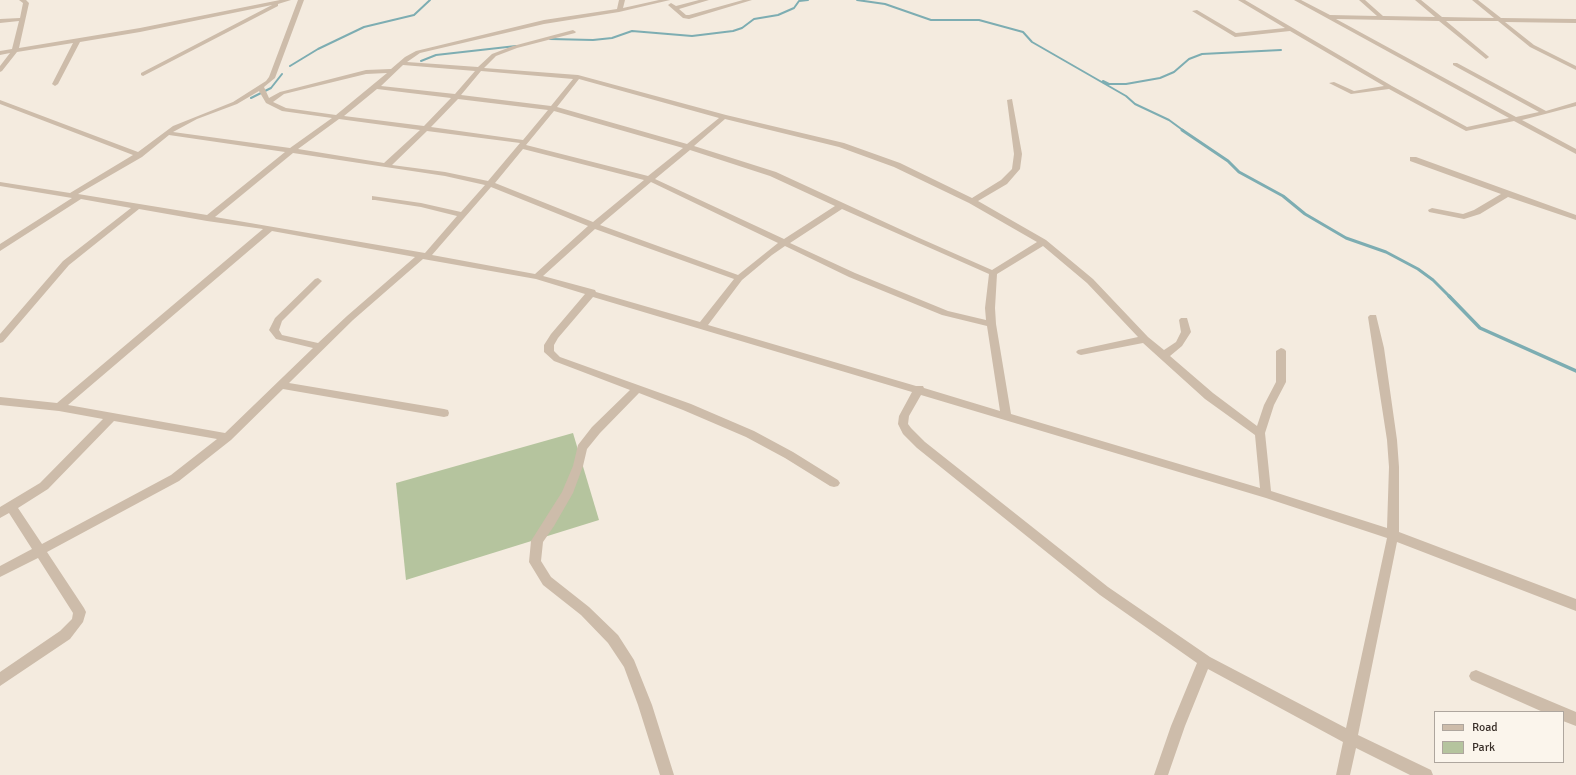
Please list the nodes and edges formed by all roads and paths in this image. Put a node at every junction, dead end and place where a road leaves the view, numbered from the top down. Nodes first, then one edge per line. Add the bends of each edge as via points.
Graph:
1 (33, 0) edge
2 (287, 0) edge
3 (301, 0) edge
4 (622, 0) edge
5 (666, 0) edge
6 (706, 0) edge
7 (749, 0) edge
8 (1241, 0) edge
9 (1297, 0) edge
10 (1362, 0) edge
11 (1418, 0) edge
12 (1475, 0) edge
13 (24, 1) edge
14 (676, 8) junction
15 (619, 10) junction
16 (1195, 11) dead end
17 (1329, 17) junction
18 (1381, 17) junction
19 (23, 18) junction
20 (1439, 18) junction
21 (1501, 20) junction
22 (0, 21) edge
23 (1576, 21) edge
24 (1290, 29) junction
25 (573, 32) dead end
26 (77, 41) junction
27 (15, 51) junction
28 (0, 53) edge
29 (1486, 57) dead end
30 (401, 63) junction
31 (1455, 64) dead end
32 (480, 68) junction
33 (1576, 68) edge
34 (0, 70) edge
35 (392, 71) junction
36 (143, 74) dead end
37 (578, 77) junction
38 (1332, 82) dead end
39 (56, 84) dead end
40 (376, 87) junction
41 (1390, 87) junction
42 (261, 88) junction
43 (457, 96) junction
44 (1010, 100) dead end
45 (0, 102) edge
46 (268, 102) junction
47 (1576, 104) edge
48 (552, 108) junction
49 (1545, 113) junction
50 (724, 116) junction
51 (338, 118) junction
52 (1515, 118) junction
53 (426, 129) junction
54 (167, 133) junction
55 (523, 144) junction
56 (689, 147) junction
57 (292, 150) junction
58 (1576, 152) edge
59 (139, 155) junction
60 (1413, 159) dead end
61 (386, 166) junction
62 (650, 179) junction
63 (490, 184) junction
64 (2, 186) edge
65 (1508, 194) junction
66 (75, 196) junction
67 (374, 198) dead end
68 (972, 201) junction
69 (842, 205) junction
70 (137, 207) junction
71 (1432, 210) dead end
72 (462, 215) junction
73 (1576, 218) edge
74 (207, 219) junction
75 (595, 226) junction
76 (270, 228) junction
77 (1043, 242) junction
78 (784, 243) junction
79 (0, 248) edge
80 (425, 255) junction
81 (994, 273) junction
82 (537, 277) junction
83 (739, 278) junction
84 (318, 281) dead end
85 (592, 292) junction
86 (1373, 317) dead end
87 (1184, 320) dead end
88 (991, 324) junction
89 (702, 326) junction
90 (1145, 339) junction
91 (0, 340) edge
92 (320, 347) junction
93 (1281, 351) dead end
94 (1082, 352) dead end
95 (1163, 356) junction
96 (280, 385) junction
97 (638, 388) junction
98 (918, 389) junction
99 (0, 401) edge
100 (60, 407) junction
101 (444, 413) dead end
102 (1006, 415) junction
103 (112, 416) junction
104 (1260, 432) junction
105 (227, 437) junction
106 (834, 483) dead end
107 (1266, 494) junction
108 (11, 507) junction
109 (0, 513) edge
110 (1393, 535) junction
111 (40, 550) junction
112 (0, 572) edge
113 (1576, 605) edge
114 (1205, 661) junction
115 (1476, 676) dead end
116 (0, 680) edge
117 (1557, 711) edge
118 (1564, 714) edge
119 (1576, 719) edge
120 (1350, 738) junction
121 (667, 775) edge
122 (1161, 775) edge
123 (1343, 775) edge
124 (1426, 775) edge

1 - 13 street
2 - 26 street
2 - 36 street
3 - 42 street via 272,78
4 - 15 street
5 - 14 street
5 - 15 street
6 - 14 street
7 - 14 street via 689,17 685,17
8 - 24 street
9 - 17 street
10 - 18 street
11 - 20 street
12 - 21 street
13 - 19 street
15 - 30 street via 544,22 432,47 412,55
16 - 24 street via 1235,35
17 - 18 street
17 - 52 street
18 - 20 street
19 - 22 street
19 - 27 street
20 - 21 street
20 - 29 street
21 - 23 street
21 - 33 street via 1532,46
24 - 41 street
25 - 32 street via 503,51
26 - 27 street
26 - 39 street
27 - 28 street
27 - 34 street
30 - 32 street
30 - 35 street
31 - 49 street
32 - 37 street
32 - 43 street
35 - 40 street
35 - 46 street via 362,74 282,93
37 - 48 street
37 - 50 street
38 - 41 street via 1353,93
40 - 43 street
40 - 51 street
41 - 52 street via 1466,129
42 - 46 street
42 - 54 street via 235,103 183,123
43 - 48 street
43 - 53 street
44 - 68 street via 1018,154 1016,169 1004,182
45 - 59 street
46 - 51 street via 284,110
47 - 49 street
48 - 55 street
48 - 56 street
49 - 52 street
50 - 56 street
50 - 68 street via 872,155 918,173
51 - 53 street
51 - 57 street
52 - 58 street
53 - 55 street
53 - 61 street
54 - 57 street
54 - 59 street
55 - 62 street
55 - 63 street
56 - 62 street
56 - 69 street via 772,174
57 - 61 street
57 - 74 street
59 - 66 street
60 - 65 street
61 - 63 street via 445,174
62 - 75 street
62 - 78 street
63 - 72 street
63 - 75 street
64 - 66 street
65 - 71 street via 1464,217
65 - 73 street
66 - 70 street
66 - 79 street
67 - 72 street via 427,206
68 - 77 street
69 - 78 street
69 - 81 street
70 - 74 street
70 - 91 street via 66,262
72 - 80 street
74 - 76 street
75 - 82 street
75 - 83 street
76 - 80 street
76 - 100 street
77 - 81 street
77 - 90 street via 1090,281
78 - 83 street
78 - 88 street via 932,308
80 - 82 street
80 - 92 street via 350,318
81 - 88 street
82 - 85 street
83 - 89 street
84 - 92 street via 278,320 274,330 279,337
85 - 89 street
85 - 97 street via 554,336 549,345 549,352 557,359
86 - 110 street via 1392,440
87 - 95 street via 1186,332 1179,344
88 - 102 street
89 - 98 street
90 - 94 street
90 - 95 street
92 - 96 street
93 - 104 street via 1281,382 1269,405
95 - 104 street via 1209,396
96 - 101 street
96 - 105 street
97 - 106 street via 750,434
97 - 121 street via 596,430 582,448 567,493 537,541 535,562 546,581 585,611 613,639 629,664
98 - 102 street
98 - 114 street via 904,416 903,424 921,445 1104,591
99 - 100 street
100 - 103 street
102 - 107 street
103 - 105 street
103 - 108 street via 44,486
104 - 107 street
105 - 111 street via 175,478
107 - 110 street
108 - 109 street
108 - 111 street
110 - 113 street
110 - 120 street
111 - 112 street
111 - 116 street via 80,612 77,622 65,635
114 - 120 street
114 - 122 street
115 - 117 street
118 - 119 street
120 - 123 street
120 - 124 street

